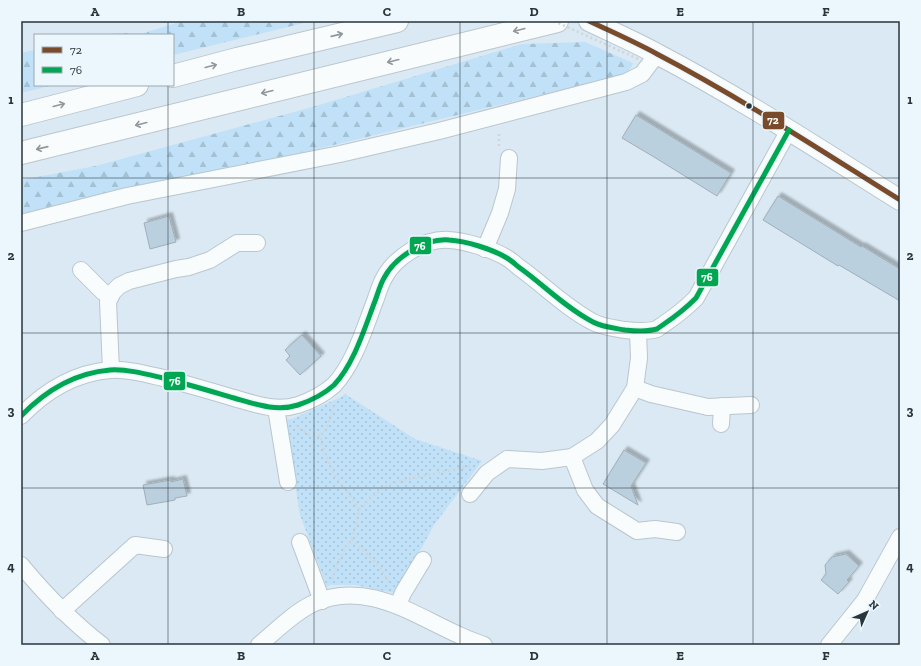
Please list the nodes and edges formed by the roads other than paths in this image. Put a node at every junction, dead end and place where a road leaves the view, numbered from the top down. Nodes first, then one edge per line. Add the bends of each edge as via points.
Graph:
1 (397, 21) edge
2 (557, 21) edge
3 (589, 21) edge
4 (651, 58) junction
5 (174, 76) edge
6 (133, 86) edge
7 (21, 115) edge
8 (789, 130) junction
9 (21, 153) edge
10 (509, 158) road end
11 (900, 200) edge
12 (21, 223) edge
13 (257, 243) dead end
14 (485, 248) junction
15 (81, 270) dead end
16 (110, 297) junction
17 (638, 331) junction
18 (111, 370) junction
19 (634, 388) junction
20 (751, 405) dead end
21 (722, 406) junction
22 (281, 408) junction
23 (21, 416) edge
24 (722, 424) dead end
25 (572, 457) junction
26 (288, 482) dead end
27 (470, 494) dead end
28 (676, 532) dead end
29 (900, 537) edge
30 (300, 542) dead end
31 (164, 549) dead end
32 (423, 560) dead end
33 (21, 565) edge
34 (326, 599) junction
35 (394, 604) junction
36 (62, 611) junction
37 (457, 640) edge
38 (102, 645) edge
39 (259, 645) edge
40 (484, 645) edge
41 (829, 645) edge

5 -> 1 highway
2 -> 9 highway
3 - 4 main road
4 - 8 main road via 705,80
4 - 12 street via 642,74 626,82 439,131 127,196
7 -> 6 highway
8 - 11 main road
8 - 17 street via 696,298 658,328
10 - 14 street via 508,189
13 - 16 street via 237,242 190,273 176,269 129,281 119,286
14 - 17 street via 507,258 569,308 594,323
14 - 22 street via 464,242 435,241 423,244 400,259 384,278 359,344 348,366 335,383 316,397
15 - 16 street
16 - 18 street via 108,302
17 - 19 street via 639,358
18 - 22 street via 146,374 250,403
18 - 23 street via 67,381 42,397
19 - 21 street via 693,404
19 - 25 street via 612,425 597,441
20 - 21 street
21 - 24 street
22 - 26 street
25 - 27 street via 542,461 507,459 487,473
25 - 28 street via 585,490 596,506 637,531 655,528
29 - 41 street via 865,600
30 - 34 street
31 - 36 street via 135,545
32 - 35 street
33 - 36 street
34 - 35 street via 347,595 373,597
34 - 39 street via 296,614
35 - 37 street
36 - 38 street
37 - 40 street

